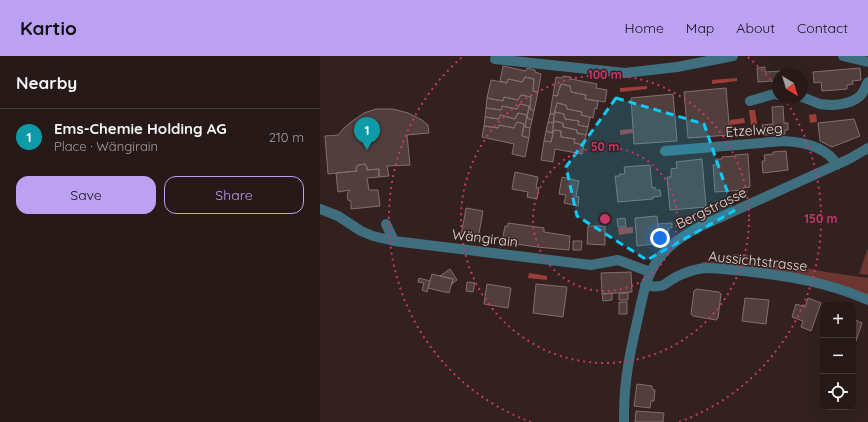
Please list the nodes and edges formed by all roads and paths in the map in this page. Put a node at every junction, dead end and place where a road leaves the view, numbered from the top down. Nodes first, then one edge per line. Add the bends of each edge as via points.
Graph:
1 (733, 56) edge
2 (843, 56) edge
3 (495, 59) dead end
4 (868, 62) edge
5 (868, 82) edge
6 (772, 95) edge
7 (808, 99) edge
8 (750, 101) dead end
9 (868, 148) edge
10 (665, 151) dead end
11 (837, 165) junction
12 (320, 209) edge
13 (386, 224) dead end
14 (394, 241) junction
15 (650, 272) junction
16 (645, 285) junction
17 (868, 300) edge
18 (624, 422) edge

1 - 3 street via 625,73
2 - 4 street
5 - 7 street via 858,97 846,103 830,105
6 - 8 street
9 - 11 street, Bergstrasse
10 - 11 street, Etzelweg via 792,141 821,150 834,159
11 - 15 street, Bergstrasse via 680,238 657,260
12 - 14 street, Wängirain via 338,216 361,231
13 - 14 street
14 - 15 street, Wängirain via 591,265 618,260
15 - 16 street, Bergstrasse
16 - 17 street, Aussichtstrasse via 659,286 704,268 813,281
16 - 18 street, Bergstrasse via 626,376

